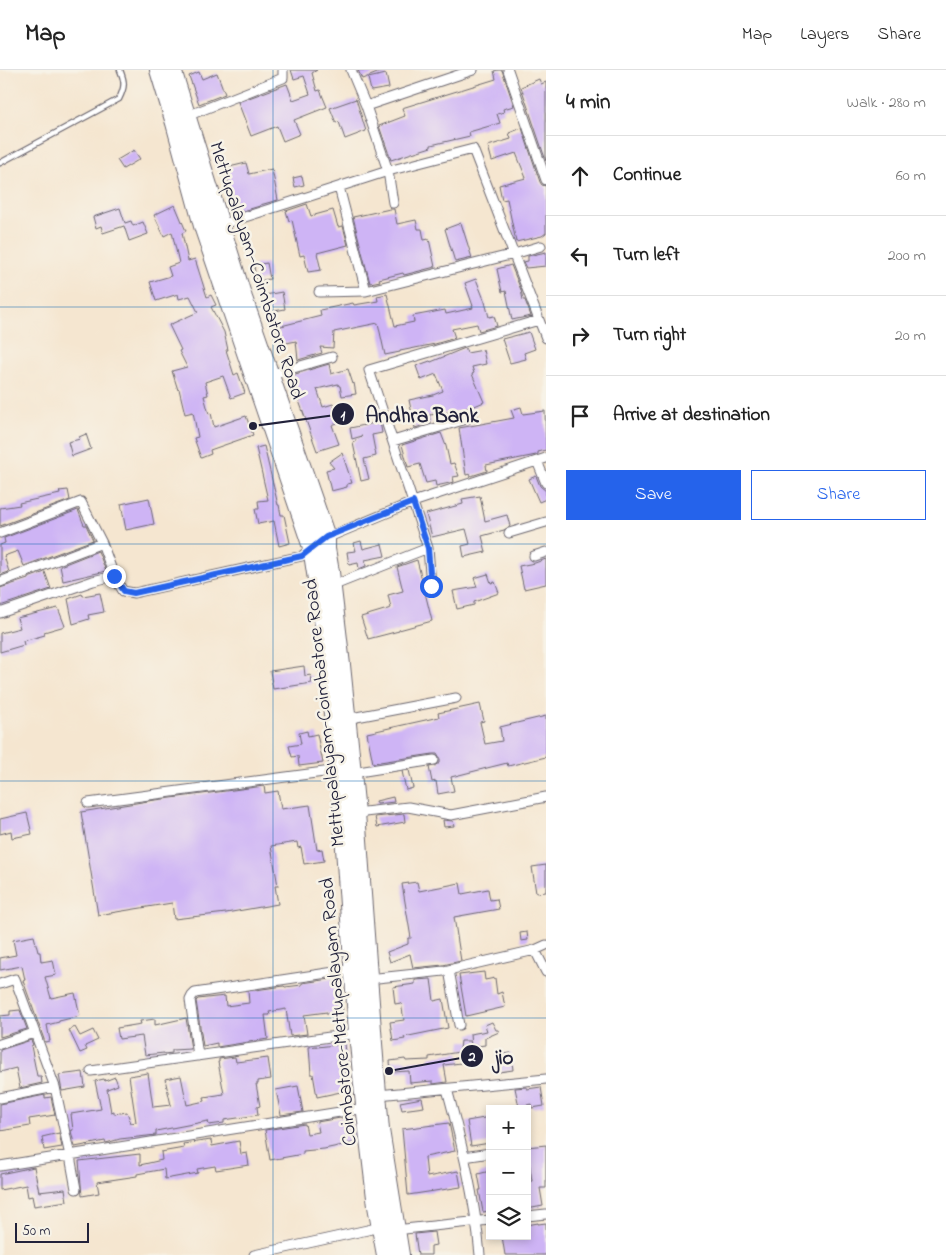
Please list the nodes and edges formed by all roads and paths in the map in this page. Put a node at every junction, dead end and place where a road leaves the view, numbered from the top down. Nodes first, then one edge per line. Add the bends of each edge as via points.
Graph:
1 (120, 70) edge
2 (159, 70) edge
3 (172, 70) edge
4 (283, 70) edge
5 (351, 70) edge
6 (473, 70) edge
7 (508, 70) edge
8 (366, 106) junction
9 (186, 116) junction
10 (0, 163) edge
11 (388, 171) junction
12 (546, 180) edge
13 (339, 187) junction
14 (393, 203) dead end
15 (220, 225) junction
16 (541, 246) dead end
17 (514, 254) junction
18 (366, 291) junction
19 (319, 292) dead end
20 (539, 320) junction
21 (546, 338) edge
22 (332, 357) dead end
23 (269, 375) junction
24 (473, 417) dead end
25 (393, 441) junction
26 (541, 460) edge
27 (546, 483) edge
28 (413, 502) junction
29 (546, 522) edge
30 (0, 533) edge
31 (509, 533) dead end
32 (319, 542) junction
33 (102, 543) junction
34 (428, 548) junction
35 (546, 552) edge
36 (534, 556) dead end
37 (114, 576) junction
38 (0, 582) edge
39 (332, 586) junction
40 (431, 586) dead end
41 (0, 613) edge
42 (456, 698) dead end
43 (346, 719) junction
44 (434, 760) dead end
45 (345, 772) junction
46 (546, 797) edge
47 (88, 803) dead end
48 (356, 813) junction
49 (546, 945) edge
50 (535, 950) junction
51 (354, 969) junction
52 (449, 970) junction
53 (546, 972) edge
54 (368, 980) junction
55 (0, 984) edge
56 (459, 1025) dead end
57 (358, 1033) junction
58 (34, 1034) junction
59 (0, 1044) edge
60 (198, 1056) junction
61 (91, 1071) dead end
62 (546, 1079) edge
63 (55, 1087) junction
64 (447, 1089) junction
65 (0, 1098) edge
66 (372, 1103) junction
67 (486, 1154) edge
68 (70, 1156) junction
69 (464, 1157) junction
70 (0, 1166) edge
71 (76, 1189) dead end
72 (546, 1214) edge
73 (531, 1216) edge
74 (486, 1221) edge
75 (477, 1222) junction
76 (388, 1228) junction
77 (254, 1255) edge
78 (386, 1255) edge
79 (400, 1255) edge
80 (480, 1255) edge

1 - 10 lane via 124,89 119,99
2 - 32 highway, Coimbatore-Mettupalayam Road via 203,226
3 - 9 highway, Mettupalayam-Coimbatore Road
4 - 9 street via 283,78
5 - 8 street
6 - 8 street
7 - 12 street
8 - 11 street
9 - 15 highway, Mettupalayam-Coimbatore Road
11 - 13 street
11 - 14 street
11 - 17 street via 473,149
13 - 15 street
13 - 18 street
15 - 23 highway, Mettupalayam-Coimbatore Road
16 - 17 street
17 - 18 street
17 - 20 street
18 - 19 street
20 - 21 street
20 - 25 street via 369,370
22 - 23 street
23 - 32 highway, Mettupalayam-Coimbatore Road
24 - 25 street
25 - 28 street
26 - 27 street
26 - 28 street
28 - 32 street
28 - 34 street
29 - 31 street
30 - 33 street via 81,502
32 - 37 street via 302,556 134,593 124,591
32 - 39 highway, Mettupalayam-Coimbatore Road via 326,549
32 - 45 highway, Coimbatore-Mettupalayam Road via 325,632
33 - 37 street
33 - 38 street
34 - 39 street
34 - 40 street
35 - 36 street
37 - 41 street
39 - 43 highway, Mettupalayam-Coimbatore Road
42 - 43 street
43 - 45 highway, Mettupalayam-Coimbatore Road
44 - 45 street
45 - 47 street
45 - 48 highway, Mettupalayam-Coimbatore Road
45 - 51 highway, Coimbatore-Mettupalayam Road via 342,805
46 - 48 street via 451,815 408,807
48 - 54 highway, Mettupalayam-Coimbatore Road
49 - 50 street
50 - 52 street
50 - 53 street
51 - 57 highway, Coimbatore-Mettupalayam Road
51 - 60 street via 195,993 190,1000
52 - 54 street
52 - 56 street
54 - 66 highway, Mettupalayam-Coimbatore Road
55 - 58 street via 14,979
57 - 60 street
57 - 66 highway, Coimbatore-Mettupalayam Road
58 - 59 street
58 - 63 street
60 - 61 street
62 - 64 street
63 - 65 street
63 - 68 street
64 - 66 street
64 - 69 street
66 - 68 street
66 - 76 highway, Mettupalayam-Coimbatore Road
67 - 69 street
68 - 70 street
68 - 71 street
69 - 75 street
72 - 73 street
74 - 75 street
75 - 76 street
75 - 80 street
76 - 77 street
76 - 78 highway
76 - 79 highway, Mettupalayam-Coimbatore Road

